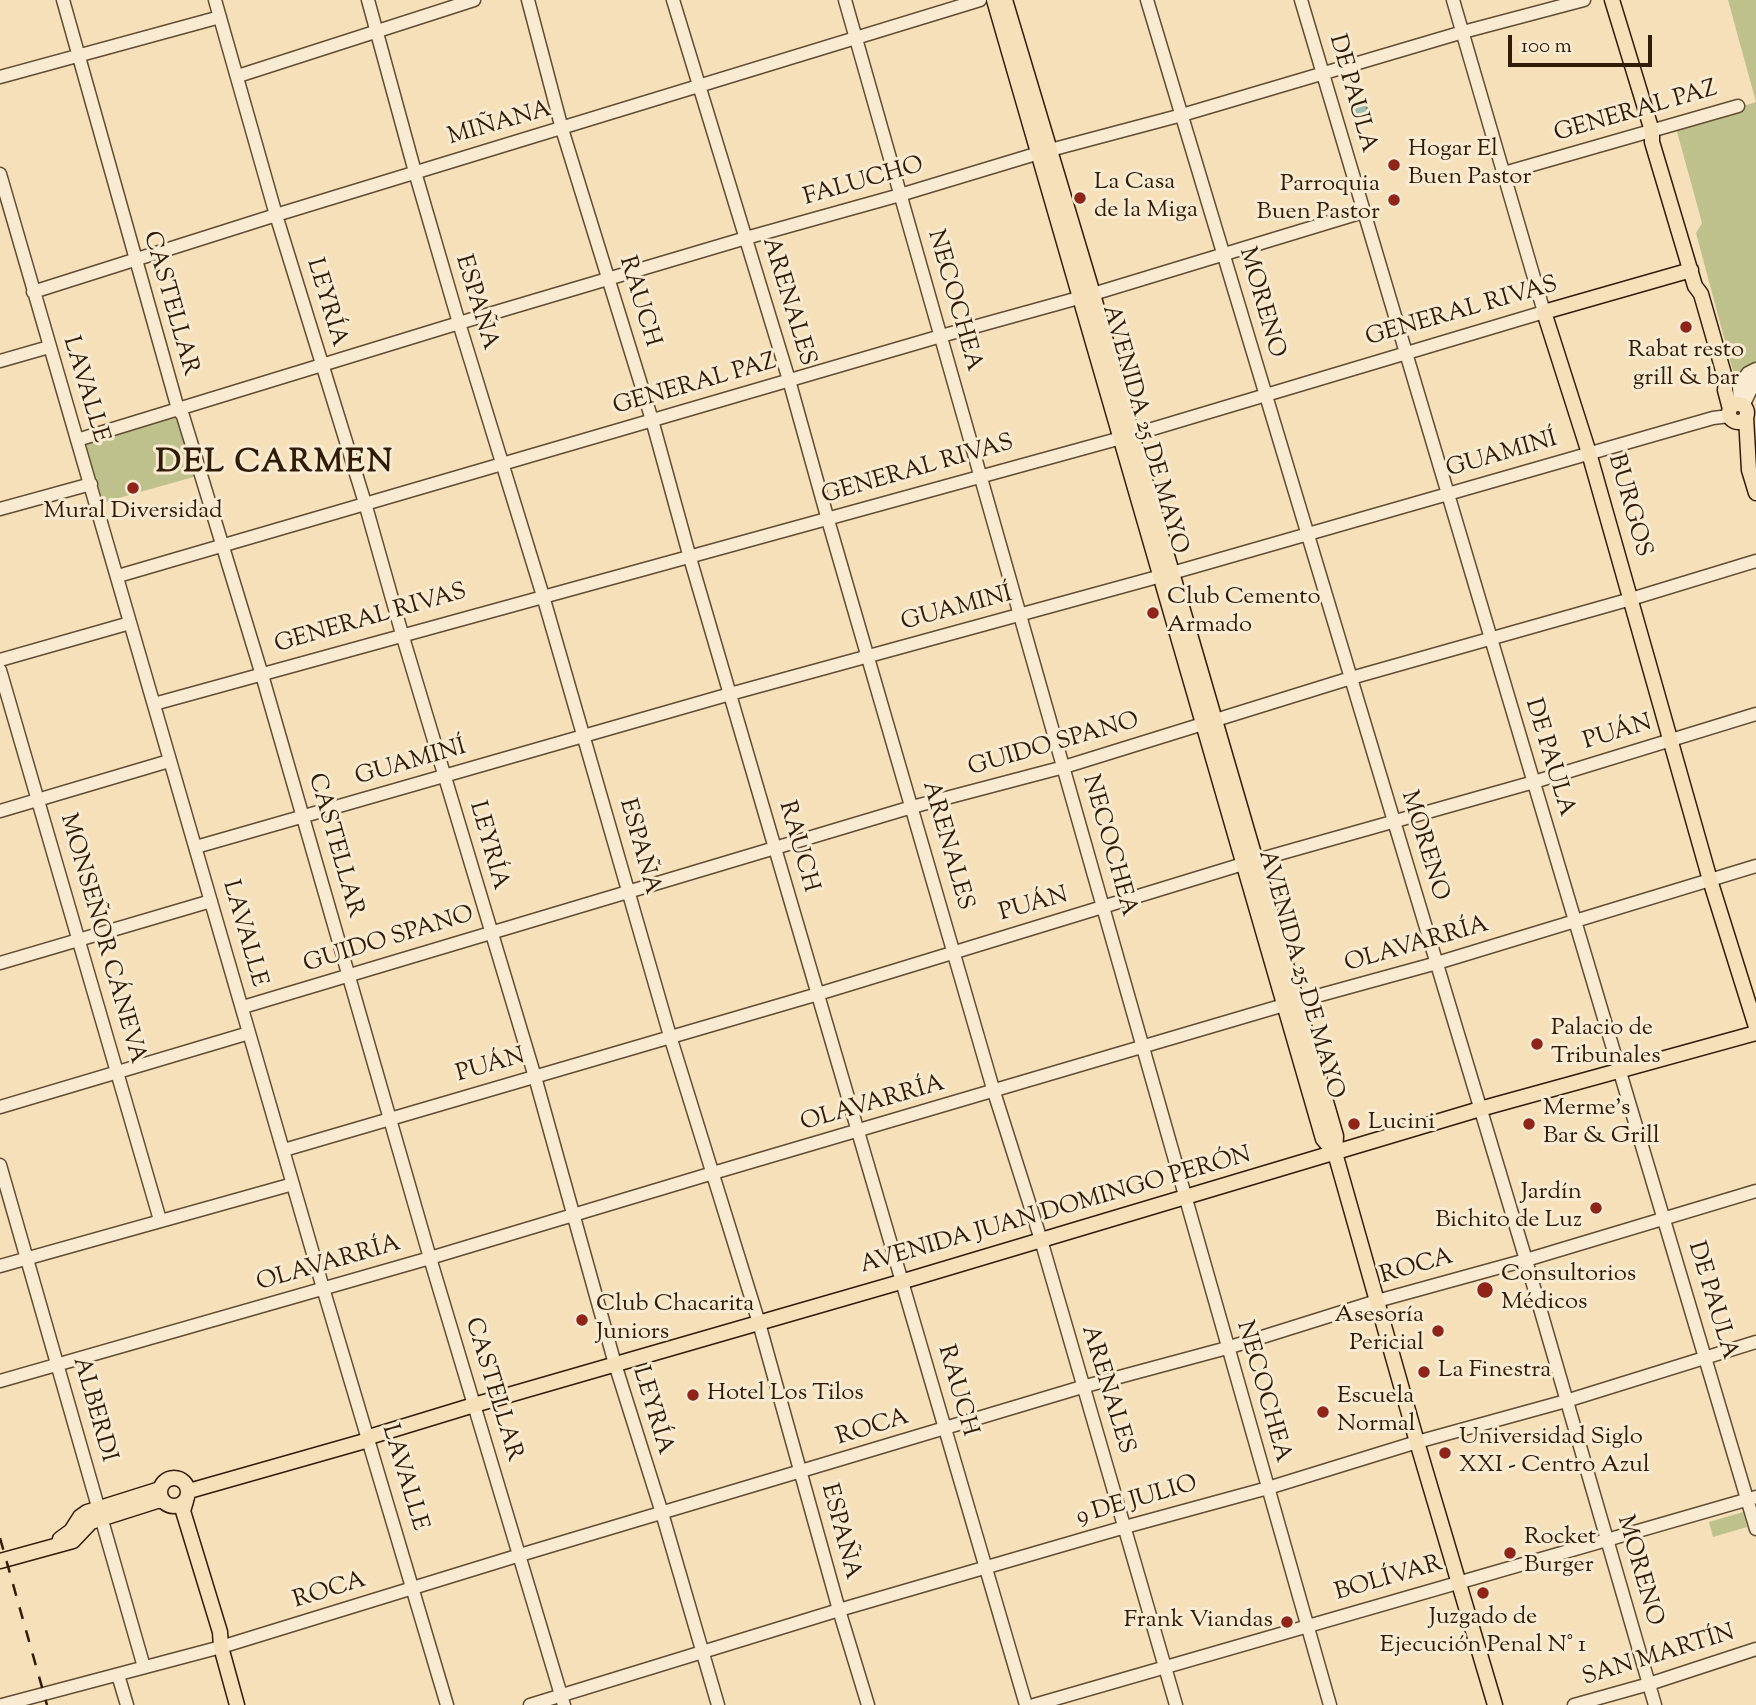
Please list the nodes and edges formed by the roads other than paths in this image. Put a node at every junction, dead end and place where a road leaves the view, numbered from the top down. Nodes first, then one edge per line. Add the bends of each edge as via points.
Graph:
1 (63, 0) edge
2 (215, 0) edge
3 (368, 0) edge
4 (474, 0) edge
5 (528, 0) edge
6 (673, 0) edge
7 (845, 0) edge
8 (980, 0) edge
9 (994, 0) edge
10 (1005, 0) edge
11 (1147, 0) edge
12 (1301, 0) edge
13 (1453, 0) edge
14 (1584, 0) edge
15 (1612, 0) edge
16 (220, 17) junction
17 (377, 31) junction
18 (1464, 32) junction
19 (855, 38) junction
20 (79, 56) junction
21 (1324, 74) junction
22 (237, 76) junction
23 (0, 77) edge
24 (699, 85) junction
25 (1738, 106) dead end
26 (1182, 115) junction
27 (562, 129) junction
28 (1652, 131) junction
29 (1044, 152) junction
30 (415, 172) junction
31 (1504, 173) junction
32 (0, 174) edge
33 (900, 195) junction
34 (4, 207) edge
35 (1363, 212) junction
36 (276, 215) junction
37 (746, 238) junction
38 (1224, 255) junction
39 (135, 260) junction
40 (1691, 270) junction
41 (608, 280) junction
42 (33, 292) junction
43 (1087, 295) junction
44 (1701, 295) junction
45 (1544, 312) junction
46 (459, 323) junction
47 (941, 336) junction
48 (49, 347) junction
49 (1404, 354) junction
50 (0, 360) edge
51 (321, 364) junction
52 (1756, 369) edge
53 (1756, 379) edge
54 (789, 380) junction
55 (1266, 394) junction
56 (178, 409) junction
57 (1741, 410) edge
58 (652, 420) junction
59 (1126, 437) junction
60 (77, 440) junction
61 (1589, 453) junction
62 (503, 463) junction
63 (981, 476) junction
64 (90, 484) junction
65 (1449, 493) junction
66 (1756, 493) edge
67 (365, 503) junction
68 (0, 509) edge
69 (828, 520) junction
70 (1309, 534) junction
71 (223, 545) junction
72 (690, 558) junction
73 (1756, 561) edge
74 (1167, 574) junction
75 (118, 576) junction
76 (543, 596) junction
77 (1632, 599) junction
78 (1021, 614) junction
79 (130, 623) junction
80 (402, 634) junction
81 (1490, 639) junction
82 (868, 656) junction
83 (0, 660) edge
84 (0, 670) edge
85 (262, 675) junction
86 (1351, 678) junction
87 (730, 694) junction
88 (153, 704) junction
89 (1756, 713) edge
90 (1208, 722) junction
91 (583, 736) junction
92 (1671, 740) junction
93 (169, 761) junction
94 (1064, 767) junction
95 (445, 775) junction
96 (1534, 782) junction
97 (39, 800) junction
98 (912, 807) junction
99 (0, 811) edge
100 (304, 817) junction
101 (1394, 821) junction
102 (196, 847) junction
103 (776, 848) junction
104 (1249, 862) junction
105 (1756, 866) edge
106 (1710, 880) junction
107 (630, 891) junction
108 (211, 901) junction
109 (1104, 907) junction
110 (1575, 921) junction
111 (490, 932) junction
112 (79, 939) junction
113 (954, 951) junction
114 (0, 962) edge
115 (1437, 963) junction
116 (350, 975) junction
117 (818, 994) junction
118 (1290, 1003) junction
119 (243, 1007) junction
120 (1756, 1027) edge
121 (249, 1032) junction
122 (1756, 1033) edge
123 (670, 1035) junction
124 (1143, 1048) junction
125 (1619, 1070) junction
126 (118, 1072) junction
127 (535, 1077) junction
128 (994, 1092) junction
129 (0, 1107) edge
130 (1480, 1109) junction
131 (389, 1118) junction
132 (857, 1132) junction
133 (284, 1150) junction
134 (1335, 1153) junction
135 (0, 1165) edge
136 (713, 1173) junction
137 (293, 1184) junction
138 (1756, 1191) edge
139 (1186, 1198) junction
140 (573, 1215) junction
141 (1664, 1217) junction
142 (160, 1220) junction
143 (1041, 1240) junction
144 (430, 1258) junction
145 (27, 1259) junction
146 (1526, 1259) junction
147 (0, 1266) edge
148 (904, 1281) junction
149 (323, 1288) junction
150 (1377, 1301) junction
151 (759, 1323) junction
152 (1756, 1342) edge
153 (1227, 1348) junction
154 (1706, 1356) junction
155 (58, 1364) junction
156 (615, 1364) junction
157 (0, 1381) edge
158 (1082, 1387) junction
159 (1566, 1401) junction
160 (474, 1405) junction
161 (945, 1429) junction
162 (369, 1437) junction
163 (1417, 1442) junction
164 (801, 1473) junction
165 (1268, 1488) junction
166 (176, 1495) junction
167 (1752, 1498) edge
168 (101, 1512) junction
169 (662, 1513) junction
170 (1125, 1527) junction
171 (1756, 1529) edge
172 (1606, 1540) junction
173 (520, 1555) junction
174 (3, 1560) edge
175 (986, 1567) junction
176 (1458, 1582) junction
177 (414, 1589) junction
178 (839, 1610) junction
179 (1308, 1625) junction
180 (221, 1647) junction
181 (1756, 1649) edge
182 (701, 1651) junction
183 (144, 1667) junction
184 (1166, 1667) junction
185 (118, 1675) junction
186 (1649, 1684) junction
187 (563, 1700) edge
188 (2, 1705) edge
189 (127, 1705) edge
190 (237, 1705) edge
191 (447, 1705) edge
192 (530, 1705) edge
193 (718, 1705) edge
194 (868, 1705) edge
195 (1026, 1705) edge
196 (1034, 1705) edge
197 (1177, 1705) edge
198 (1330, 1705) edge
199 (1495, 1705) edge
200 (1574, 1705) edge
201 (1655, 1705) edge

1 - 20 street, CASTELLAR
2 - 16 street, LEYRÍA
3 - 17 street, ESPAÑA
4 - 17 street
5 - 27 street, RAUCH
6 - 24 street, ARENALES
7 - 19 street, NECOCHEA
8 - 19 street, MIÑANA
9 - 29 main road, AVENIDA 25 DE MAYO
10 - 29 main road, AVENIDA 25 DE MAYO
11 - 26 street, MORENO
12 - 21 street, DE PAULA
13 - 18 street, BURGOS
14 - 18 street, FALUCHO
15 - 28 main road
16 - 20 street
16 - 22 street, LEYRÍA
17 - 22 street
17 - 30 street, ESPAÑA
18 - 21 street, FALUCHO
18 - 31 street, BURGOS
19 - 24 street, MIÑANA
19 - 33 street, NECOCHEA
20 - 23 street
20 - 39 street, CASTELLAR
21 - 26 street, FALUCHO
21 - 35 street, DE PAULA
22 - 36 street, LEYRÍA
24 - 27 street, MIÑANA
24 - 37 street, ARENALES
25 - 28 street, GENERAL PAZ
26 - 29 street, FALUCHO
26 - 38 street, MORENO
27 - 30 street, MIÑANA
27 - 41 street, RAUCH
28 - 31 street, GENERAL PAZ
28 - 40 main road
28 - 44 main road via 1661,141 1698,269
29 - 33 street, FALUCHO
29 - 43 main road, AVENIDA 25 DE MAYO
30 - 36 street, MIÑANA
30 - 46 street, ESPAÑA
31 - 45 street, BURGOS
32 - 34 street, LAVALLE
33 - 37 street, FALUCHO
33 - 47 street, NECOCHEA
34 - 42 street, LAVALLE
35 - 38 street, GENERAL PAZ
35 - 49 street, DE PAULA
36 - 39 street, MIÑANA
36 - 51 street, LEYRÍA
37 - 41 street, FALUCHO
37 - 54 street, ARENALES
38 - 43 street, GENERAL PAZ
38 - 55 street, MORENO
39 - 42 street, MIÑANA
39 - 56 street, CASTELLAR
40 - 44 main road
40 - 45 main road, GENERAL RIVAS
41 - 46 street, FALUCHO
41 - 58 street, RAUCH
42 - 48 street, LAVALLE
43 - 47 street, GENERAL PAZ
43 - 59 main road, AVENIDA 25 DE MAYO
44 - 57 main road via 1726,381
45 - 49 street, GENERAL RIVAS
45 - 61 main road, BURGOS
46 - 51 street, FALUCHO
46 - 62 street, ESPAÑA
47 - 54 street, GENERAL PAZ
47 - 63 street, NECOCHEA
48 - 50 street
48 - 60 street, LAVALLE
49 - 55 street, GENERAL RIVAS
49 - 65 street, DE PAULA
51 - 56 street, FALUCHO
51 - 67 street, LEYRÍA
52 - 57 street via 1739,387
53 - 57 street
54 - 58 street, GENERAL PAZ
54 - 69 street, ARENALES
55 - 59 street, GENERAL RIVAS
55 - 70 street, MORENO
56 - 60 street, FALUCHO
56 - 71 street, CASTELLAR
57 - 61 street, GUAMINÍ
57 - 66 main road
58 - 62 street, GENERAL PAZ
58 - 72 street, RAUCH
59 - 63 street, GENERAL RIVAS
59 - 74 main road, AVENIDA 25 DE MAYO
60 - 64 street, LAVALLE
61 - 65 street, GUAMINÍ
61 - 77 main road, BURGOS
62 - 67 street, GENERAL PAZ
62 - 76 street, ESPAÑA
63 - 69 street, GENERAL RIVAS
63 - 78 street, NECOCHEA
64 - 68 street
64 - 75 street, LAVALLE
65 - 70 street, GUAMINÍ
65 - 81 street, DE PAULA
67 - 71 street, GENERAL PAZ
67 - 80 street, LEYRÍA
69 - 72 street, GENERAL RIVAS
69 - 82 street, ARENALES
70 - 74 street, GUAMINÍ
70 - 86 street, MORENO
71 - 75 street, GENERAL PAZ
71 - 85 street, CASTELLAR
72 - 76 street, GENERAL RIVAS
72 - 87 street, RAUCH
73 - 77 street, GUIDO SPANO
74 - 78 street, GUAMINÍ
74 - 90 main road, AVENIDA 25 DE MAYO
75 - 79 street, LAVALLE
76 - 80 street, GENERAL RIVAS
76 - 91 street, ESPAÑA
77 - 81 street, GUIDO SPANO
77 - 92 main road, BURGOS
78 - 82 street, GUAMINÍ
78 - 94 street, NECOCHEA
79 - 83 street
79 - 88 street, LAVALLE
80 - 85 street, GENERAL RIVAS
80 - 95 street, LEYRÍA
81 - 86 street, GUIDO SPANO
81 - 96 street, DE PAULA
82 - 87 street, GUAMINÍ
82 - 98 street, ARENALES
84 - 97 street, MONSEÑOR CÁNEVA
85 - 88 street, GENERAL RIVAS
85 - 100 street, CASTELLAR
86 - 90 street, GUIDO SPANO
86 - 101 street, MORENO
87 - 91 street, GUAMINÍ
87 - 103 street, RAUCH
88 - 93 street, LAVALLE
89 - 92 street, PUÁN
90 - 94 street, GUIDO SPANO
90 - 104 main road, AVENIDA 25 DE MAYO
91 - 95 street, GUAMINÍ
91 - 107 street, ESPAÑA
92 - 96 street, PUÁN
92 - 106 main road, BURGOS
93 - 97 street
93 - 102 street, LAVALLE
94 - 98 street, GUIDO SPANO
94 - 109 street, NECOCHEA
95 - 100 street, GUAMINÍ
95 - 111 street, LEYRÍA
96 - 101 street, PUÁN
96 - 110 street, DE PAULA
97 - 99 street
97 - 112 street, MONSEÑOR CÁNEVA
98 - 103 street, GUIDO SPANO
98 - 113 street, ARENALES
100 - 102 street, GUAMINÍ
100 - 116 street, CASTELLAR
101 - 104 street, PUÁN
101 - 115 street, MORENO
102 - 108 street, LAVALLE
103 - 107 street, GUIDO SPANO
103 - 117 street, RAUCH
104 - 109 street, PUÁN
104 - 118 main road, AVENIDA 25 DE MAYO
105 - 106 street, OLAVARRÍA
106 - 110 street, OLAVARRÍA
106 - 120 main road, BURGOS
107 - 111 street, GUIDO SPANO
107 - 123 street, ESPAÑA
108 - 112 street
108 - 119 street, LAVALLE
109 - 113 street, PUÁN
109 - 124 street, NECOCHEA
110 - 115 street, OLAVARRÍA
110 - 125 street, DE PAULA
111 - 116 street, GUIDO SPANO
111 - 127 street, LEYRÍA
112 - 114 street
112 - 126 street, MONSEÑOR CÁNEVA
113 - 117 street, PUÁN
113 - 128 street, ARENALES
115 - 118 street, OLAVARRÍA
115 - 130 street, MORENO
116 - 119 street, GUIDO SPANO
116 - 131 street, CASTELLAR
117 - 123 street, PUÁN
117 - 132 street, RAUCH
118 - 124 street, OLAVARRÍA
118 - 134 main road, AVENIDA 25 DE MAYO via 1336,1136
119 - 121 street, LAVALLE
121 - 126 street
121 - 133 street, LAVALLE
122 - 125 main road, AVENIDA JUAN DOMINGO PERÓN
123 - 127 street, PUÁN
123 - 136 street, ESPAÑA
124 - 128 street, OLAVARRÍA
124 - 139 street, NECOCHEA
125 - 130 main road, AVENIDA JUAN DOMINGO PERÓN
125 - 141 street, DE PAULA
126 - 129 street
126 - 142 street, MONSEÑOR CÁNEVA
127 - 131 street, PUÁN
127 - 140 street, LEYRÍA
128 - 132 street, OLAVARRÍA
128 - 143 street, ARENALES
130 - 134 main road, AVENIDA JUAN DOMINGO PERÓN
130 - 146 street, MORENO
131 - 133 street, PUÁN
131 - 144 street, CASTELLAR
132 - 136 street, OLAVARRÍA
132 - 148 street, RAUCH
133 - 137 street, LAVALLE
134 - 139 main road, AVENIDA JUAN DOMINGO PERÓN
134 - 150 main road, AVENIDA 25 DE MAYO
135 - 145 street, ALBERDI
136 - 140 street, OLAVARRÍA
136 - 151 street, ESPAÑA
137 - 142 street
137 - 149 street, LAVALLE
138 - 141 street, ROCA
139 - 143 main road, AVENIDA JUAN DOMINGO PERÓN
139 - 153 street, NECOCHEA
140 - 144 street, OLAVARRÍA
140 - 156 street, LEYRÍA
141 - 146 street, ROCA
141 - 154 street, DE PAULA
142 - 145 street
143 - 148 main road, AVENIDA JUAN DOMINGO PERÓN
143 - 158 street, ARENALES
144 - 149 street, OLAVARRÍA
144 - 160 street, CASTELLAR
145 - 147 street
145 - 155 street, ALBERDI
146 - 150 street, ROCA
146 - 159 street, MORENO
148 - 151 main road, AVENIDA JUAN DOMINGO PERÓN
148 - 161 street, RAUCH
149 - 155 street, OLAVARRÍA
149 - 162 street, LAVALLE
150 - 153 street, ROCA
150 - 163 main road, AVENIDA 25 DE MAYO
151 - 156 main road, AVENIDA JUAN DOMINGO PERÓN
151 - 164 street, ESPAÑA
152 - 154 street, 9 DE JULIO
153 - 158 street, ROCA
153 - 165 street, NECOCHEA
154 - 159 street, 9 DE JULIO
154 - 167 street, DE PAULA
155 - 157 street, OLAVARRÍA
155 - 168 street, ALBERDI
156 - 160 main road, AVENIDA JUAN DOMINGO PERÓN
156 - 169 street, LEYRÍA
158 - 161 street, ROCA
158 - 170 street, ARENALES
159 - 163 street, 9 DE JULIO
159 - 172 street, MORENO
160 - 162 main road, AVENIDA JUAN DOMINGO PERÓN
160 - 173 street, CASTELLAR
161 - 164 street, ROCA
161 - 175 street, RAUCH
162 - 166 main road, AVENIDA JUAN DOMINGO PERÓN
162 - 177 street, LAVALLE
163 - 165 street, 9 DE JULIO
163 - 176 main road, AVENIDA 25 DE MAYO
164 - 169 street, ROCA
164 - 178 street, ESPAÑA
165 - 170 street, 9 DE JULIO
165 - 179 street, NECOCHEA
166 - 168 main road, AVENIDA JUAN DOMINGO PERÓN
166 - 180 main road via 177,1513 213,1634
167 - 171 street, DE PAULA
167 - 172 street, BOLÍVAR
168 - 174 main road, AVENIDA JUAN DOMINGO PERÓN via 73,1541
168 - 183 street, ALBERDI
169 - 173 street, ROCA
169 - 182 street, LEYRÍA
170 - 175 street, 9 DE JULIO
170 - 184 street, ARENALES
172 - 176 street, BOLÍVAR
172 - 186 street, MORENO
173 - 177 street, ROCA
173 - 187 street, CASTELLAR
175 - 178 street, 9 DE JULIO
175 - 195 street, RAUCH
176 - 179 street, BOLÍVAR
176 - 199 main road, AVENIDA 25 DE MAYO
177 - 180 street, ROCA
177 - 191 street, LAVALLE
178 - 182 street, 9 DE JULIO
178 - 194 street, ESPAÑA
179 - 184 street, BOLÍVAR
179 - 198 street, NECOCHEA
180 - 183 street, ROCA
180 - 190 main road
181 - 186 street, SAN MARTÍN
182 - 187 street, 9 DE JULIO
182 - 193 street, LEYRÍA
183 - 185 street, ROCA
184 - 196 street, BOLÍVAR
184 - 197 street, ARENALES
185 - 188 street, ROCA
185 - 189 street
186 - 200 street, SAN MARTÍN
186 - 201 street, MORENO
187 - 192 street, 9 DE JULIO

